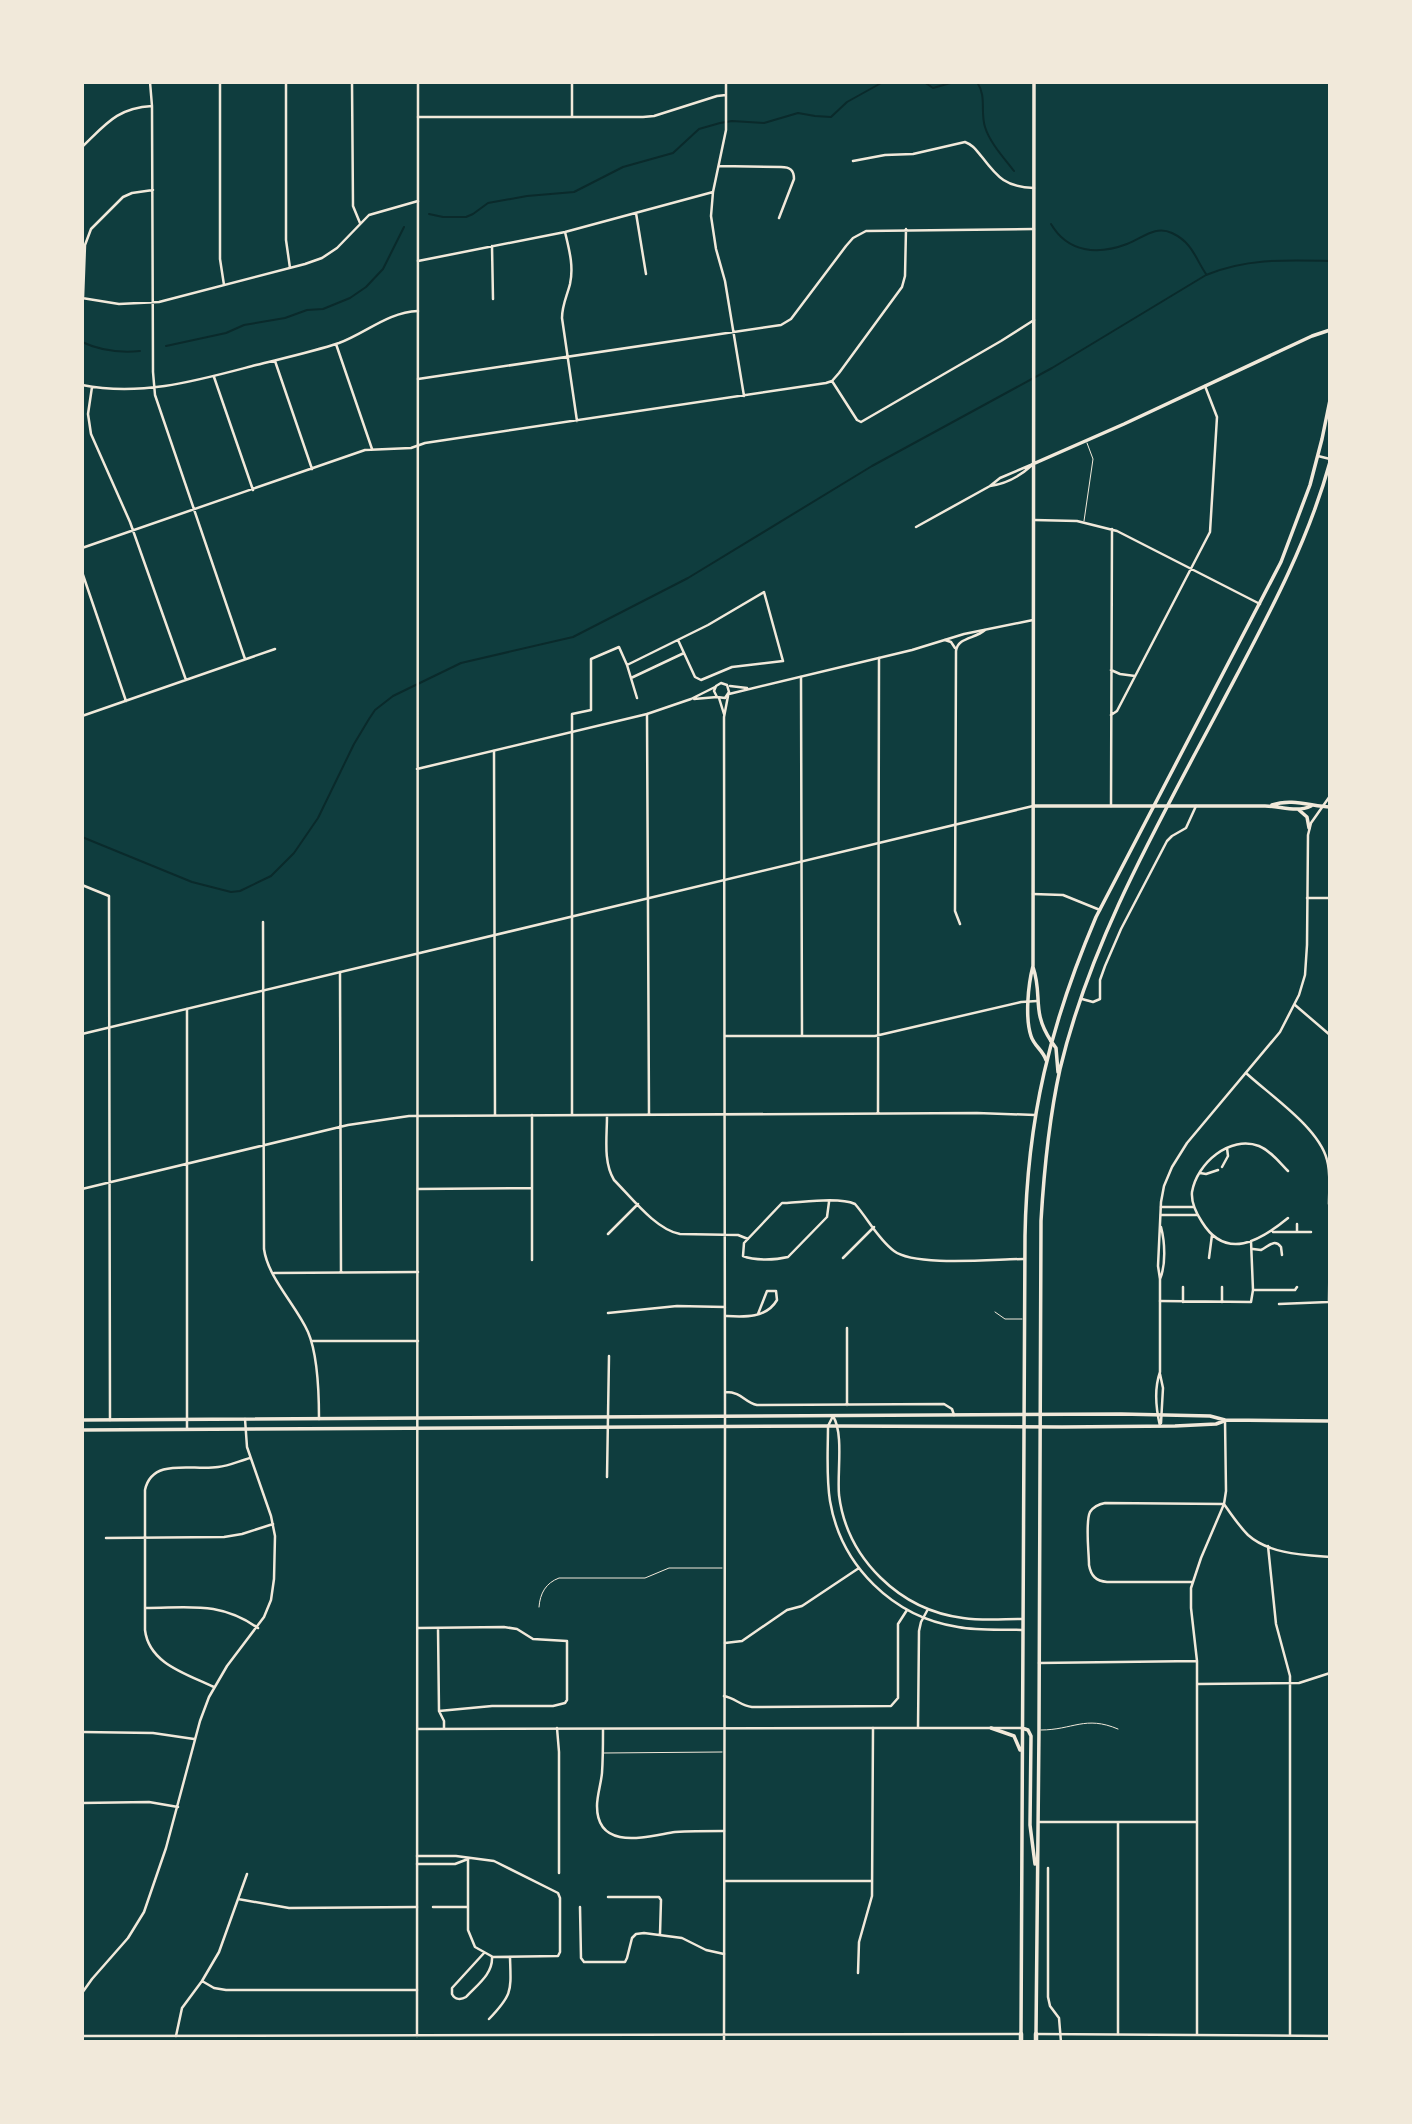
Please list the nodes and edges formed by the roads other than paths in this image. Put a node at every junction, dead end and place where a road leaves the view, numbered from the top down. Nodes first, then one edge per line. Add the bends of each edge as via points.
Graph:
1 (150, 82) edge
2 (220, 82) edge
3 (286, 82) edge
4 (352, 82) edge
5 (418, 82) edge
6 (572, 82) edge
7 (726, 82) edge
8 (1034, 82) edge
9 (726, 95) junction
10 (152, 106) junction
11 (418, 117) junction
12 (572, 117) junction
13 (82, 147) edge
14 (853, 161) dead end
15 (719, 166) junction
16 (1034, 188) junction
17 (153, 190) junction
18 (713, 192) junction
19 (418, 201) junction
20 (636, 213) junction
21 (779, 218) dead end
22 (360, 223) junction
23 (905, 229) junction
24 (1034, 229) junction
25 (565, 232) junction
26 (492, 246) junction
27 (418, 261) junction
28 (290, 268) junction
29 (646, 274) dead end
30 (224, 286) junction
31 (83, 298) edge
32 (493, 299) dead end
33 (153, 303) junction
34 (418, 312) junction
35 (1034, 320) junction
36 (1330, 330) edge
37 (734, 333) junction
38 (336, 344) junction
39 (568, 357) junction
40 (275, 360) junction
41 (214, 376) junction
42 (418, 379) junction
43 (832, 381) junction
44 (82, 385) edge
45 (1205, 386) junction
46 (92, 387) junction
47 (154, 388) junction
48 (744, 396) junction
49 (1330, 400) edge
50 (578, 421) junction
51 (1086, 441) junction
52 (418, 446) junction
53 (372, 449) junction
54 (1318, 456) junction
55 (1330, 460) edge
56 (1034, 464) junction
57 (312, 469) junction
58 (253, 490) junction
59 (193, 509) junction
60 (1033, 520) junction
61 (1084, 522) junction
62 (916, 527) dead end
63 (1112, 529) junction
64 (134, 530) junction
65 (82, 548) edge
66 (1192, 568) junction
67 (82, 572) edge
68 (1260, 604) junction
69 (1033, 620) junction
70 (985, 630) junction
71 (945, 639) junction
72 (678, 640) junction
73 (275, 649) dead end
74 (956, 651) junction
75 (684, 653) junction
76 (879, 658) junction
77 (246, 659) junction
78 (627, 665) junction
79 (1111, 670) junction
80 (716, 674) junction
81 (1135, 676) junction
82 (801, 677) junction
83 (631, 678) junction
84 (186, 680) junction
85 (720, 683) junction
86 (728, 686) junction
87 (715, 688) junction
88 (751, 689) junction
89 (728, 695) junction
90 (718, 697) junction
91 (638, 698) dead end
92 (691, 699) junction
93 (126, 701) junction
94 (647, 714) junction
95 (1111, 715) junction
96 (82, 716) edge
97 (724, 717) junction
98 (571, 733) junction
99 (494, 751) junction
100 (417, 769) junction
101 (1330, 796) edge
102 (1033, 806) junction
103 (1111, 806) junction
104 (1154, 806) junction
105 (1168, 806) junction
106 (1196, 806) junction
107 (1270, 806) junction
108 (1311, 806) junction
109 (1322, 807) junction
110 (1330, 807) edge
111 (1297, 809) junction
112 (956, 824) junction
113 (1309, 828) junction
114 (879, 842) junction
115 (802, 862) junction
116 (725, 880) junction
117 (84, 885) edge
118 (82, 894) edge
119 (1033, 894) junction
120 (649, 898) junction
121 (1307, 898) junction
122 (1330, 898) edge
123 (1100, 910) junction
124 (571, 917) junction
125 (263, 922) dead end
126 (960, 924) dead end
127 (495, 935) junction
128 (418, 954) junction
129 (1033, 966) junction
130 (340, 972) junction
131 (263, 991) junction
132 (1081, 999) junction
133 (1029, 1001) junction
134 (1037, 1001) junction
135 (1295, 1005) junction
136 (187, 1009) junction
137 (110, 1028) junction
138 (82, 1034) edge
139 (1330, 1035) edge
140 (725, 1036) junction
141 (802, 1036) junction
142 (879, 1036) junction
143 (1051, 1041) junction
144 (1046, 1060) junction
145 (1247, 1073) junction
146 (1058, 1079) junction
147 (878, 1113) junction
148 (649, 1114) junction
149 (725, 1114) junction
150 (495, 1115) junction
151 (532, 1115) junction
152 (572, 1115) junction
153 (607, 1115) junction
154 (1035, 1115) junction
155 (418, 1116) junction
156 (341, 1126) junction
157 (264, 1145) junction
158 (1227, 1147) junction
159 (1282, 1157) dead end
160 (1277, 1160) junction
161 (186, 1164) junction
162 (1288, 1171) dead end
163 (1200, 1172) junction
164 (110, 1183) junction
165 (532, 1188) junction
166 (82, 1189) edge
167 (418, 1189) junction
168 (830, 1202) junction
169 (638, 1203) junction
170 (1329, 1204) edge
171 (1161, 1207) junction
172 (1194, 1207) junction
173 (1161, 1215) junction
174 (1198, 1215) junction
175 (1288, 1218) dead end
176 (1297, 1224) dead end
177 (1330, 1225) edge
178 (874, 1227) junction
179 (1270, 1232) junction
180 (1297, 1232) junction
181 (1311, 1232) dead end
182 (608, 1234) dead end
183 (725, 1234) junction
184 (1212, 1235) junction
185 (748, 1239) junction
186 (1251, 1241) junction
187 (1253, 1250) junction
188 (1282, 1255) dead end
189 (844, 1258) dead end
190 (1209, 1258) dead end
191 (1024, 1259) junction
192 (532, 1260) dead end
193 (341, 1272) junction
194 (418, 1272) junction
195 (1253, 1272) junction
196 (1260, 1272) dead end
197 (273, 1273) junction
198 (1183, 1287) dead end
199 (1222, 1287) dead end
200 (1297, 1287) dead end
201 (1253, 1290) junction
202 (1160, 1301) junction
203 (1182, 1302) junction
204 (1222, 1302) junction
205 (1329, 1302) edge
206 (1279, 1304) dead end
207 (725, 1307) junction
208 (995, 1312) dead end
209 (608, 1313) dead end
210 (758, 1314) junction
211 (725, 1316) junction
212 (1024, 1319) junction
213 (847, 1328) dead end
214 (418, 1341) junction
215 (311, 1342) junction
216 (609, 1356) dead end
217 (1160, 1372) junction
218 (725, 1392) junction
219 (847, 1405) junction
220 (1023, 1414) junction
221 (1040, 1414) junction
222 (1157, 1414) junction
223 (1163, 1414) junction
224 (954, 1415) junction
225 (725, 1416) junction
226 (833, 1416) junction
227 (418, 1418) junction
228 (608, 1418) junction
229 (187, 1419) junction
230 (245, 1419) junction
231 (319, 1419) junction
232 (82, 1420) edge
233 (110, 1420) junction
234 (1225, 1420) junction
235 (1330, 1421) edge
236 (725, 1426) junction
237 (828, 1426) junction
238 (838, 1426) junction
239 (1160, 1426) junction
240 (608, 1427) junction
241 (1023, 1427) junction
242 (1040, 1427) junction
243 (418, 1428) junction
244 (187, 1429) junction
245 (245, 1429) junction
246 (82, 1430) edge
247 (250, 1458) junction
248 (607, 1477) dead end
249 (1224, 1504) junction
250 (273, 1524) junction
251 (106, 1538) dead end
252 (145, 1538) junction
253 (1268, 1546) junction
254 (1330, 1557) edge
255 (859, 1567) junction
256 (724, 1568) junction
257 (1193, 1582) junction
258 (540, 1607) dead end
259 (145, 1608) junction
260 (928, 1609) junction
261 (907, 1610) junction
262 (923, 1618) junction
263 (962, 1618) junction
264 (1023, 1619) junction
265 (258, 1628) junction
266 (418, 1628) junction
267 (438, 1628) junction
268 (960, 1628) junction
269 (1023, 1630) junction
270 (725, 1643) junction
271 (1197, 1661) junction
272 (1039, 1663) junction
273 (1330, 1673) edge
274 (1290, 1683) junction
275 (1197, 1684) junction
276 (214, 1687) junction
277 (724, 1696) junction
278 (439, 1711) junction
279 (444, 1728) junction
280 (557, 1728) junction
281 (603, 1728) junction
282 (724, 1728) junction
283 (873, 1728) junction
284 (918, 1728) junction
285 (991, 1728) junction
286 (1022, 1728) junction
287 (417, 1729) junction
288 (1118, 1729) dead end
289 (1039, 1730) junction
290 (82, 1732) edge
291 (195, 1740) junction
292 (724, 1752) junction
293 (603, 1753) junction
294 (1022, 1763) junction
295 (82, 1803) edge
296 (178, 1807) junction
297 (1038, 1822) junction
298 (1197, 1822) junction
299 (1118, 1823) junction
300 (724, 1831) junction
301 (417, 1856) junction
302 (468, 1859) junction
303 (417, 1864) junction
304 (1048, 1868) dead end
305 (1037, 1872) junction
306 (559, 1873) dead end
307 (247, 1874) dead end
308 (724, 1881) junction
309 (872, 1881) junction
310 (608, 1897) dead end
311 (238, 1899) junction
312 (417, 1907) junction
313 (433, 1907) dead end
314 (468, 1907) junction
315 (580, 1907) dead end
316 (660, 1934) junction
317 (484, 1953) junction
318 (724, 1954) junction
319 (492, 1956) junction
320 (510, 1957) junction
321 (858, 1973) dead end
322 (202, 1981) junction
323 (417, 1990) junction
324 (82, 1993) edge
325 (489, 2019) dead end
326 (724, 2034) junction
327 (1021, 2034) junction
328 (1036, 2034) junction
329 (1061, 2034) junction
330 (1118, 2034) junction
331 (1197, 2034) junction
332 (499, 2035) junction
333 (506, 2035) junction
334 (1290, 2035) junction
335 (82, 2036) edge
336 (176, 2036) junction
337 (417, 2036) junction
338 (1330, 2036) edge
339 (149, 2039) edge
340 (499, 2042) edge
341 (506, 2042) edge
342 (724, 2042) edge
343 (1021, 2042) edge
344 (1036, 2042) edge
345 (1061, 2042) edge

1 - 10 street
2 - 30 street
3 - 28 street
4 - 22 street via 353,206
5 - 11 street
6 - 12 street
7 - 9 street
8 - 16 main road
9 - 12 street via 650,116
9 - 15 street
10 - 13 street via 117,114
10 - 17 street
11 - 12 street
11 - 19 street
14 - 16 street via 965,142 1005,182
15 - 18 street
15 - 21 street via 791,169 794,179
16 - 24 main road
17 - 31 street via 123,197 91,229
17 - 33 street
18 - 20 street
18 - 37 street via 714,237
19 - 22 street via 374,212
19 - 27 street
20 - 25 street
20 - 29 street
22 - 28 street via 331,253
23 - 24 street
23 - 37 street via 858,234 788,322
23 - 43 street via 902,287
24 - 35 main road
25 - 26 street
25 - 39 street via 572,271 562,311
26 - 27 street
26 - 32 street
27 - 34 street
28 - 30 street
30 - 33 street
31 - 33 street
33 - 47 street
34 - 38 street via 396,314
34 - 42 street
35 - 43 street via 861,422
35 - 56 main road
36 - 45 main road
37 - 39 street
37 - 48 street
38 - 40 street
38 - 53 street
39 - 42 street
39 - 50 street
40 - 41 street
40 - 57 street
41 - 47 street
41 - 58 street
42 - 52 street
43 - 48 street
44 - 46 street
45 - 51 main road
45 - 66 street via 1217,417 1210,532
46 - 47 street
46 - 64 street via 91,434
47 - 59 street
48 - 50 street
49 - 54 main road
50 - 52 street
51 - 56 main road
51 - 61 lane via 1093,459
52 - 53 street
52 - 100 street
53 - 57 street
54 - 55 street
54 - 68 main road via 1294,532
55 - 105 main road via 1314,515 1286,580
56 - 60 main road
56 - 62 street via 1000,478
57 - 58 street
58 - 59 street
59 - 64 street
59 - 77 street
60 - 61 street
60 - 69 main road
61 - 63 street
63 - 66 street
63 - 79 street
64 - 65 street
64 - 84 street
66 - 68 street
66 - 81 street
67 - 93 street
68 - 104 main road
69 - 70 street
69 - 102 main road
70 - 71 street
70 - 74 street via 958,643
71 - 74 street
71 - 76 street
72 - 75 street
72 - 78 street
72 - 80 street via 764,592 783,661 732,667
73 - 77 street
74 - 112 street
75 - 80 street via 695,677 701,680
75 - 83 street
76 - 82 street
76 - 114 street
77 - 84 street
78 - 83 street
78 - 98 street via 619,648 591,659 591,710 572,714
79 - 81 street
79 - 95 street
80 - 85 street
81 - 95 street
82 - 88 street
82 - 115 street
83 - 91 street
84 - 93 street
85 - 86 street
85 - 87 street
86 - 88 street
86 - 89 street
87 - 90 street
87 - 92 street
88 - 89 street
89 - 90 street
89 - 97 street
90 - 92 street
90 - 97 street
92 - 94 street
93 - 96 street
94 - 98 street
94 - 120 street
95 - 103 street
97 - 116 street
98 - 99 street
98 - 124 street
99 - 100 street
99 - 127 street
100 - 128 street
101 - 109 street
102 - 103 main road
102 - 112 street
102 - 119 main road
103 - 104 main road
104 - 105 main road
104 - 123 main road
105 - 106 main road
105 - 132 main road via 1116,908
106 - 107 main road
106 - 132 street via 1186,828 1167,841 1131,909 1101,976 1099,1000
107 - 108 main road
107 - 111 main road
108 - 109 main road
108 - 111 main road
109 - 110 main road
109 - 113 street
111 - 113 main road via 1307,817
112 - 114 street
112 - 126 street via 955,913
113 - 121 street
114 - 115 street
114 - 142 street
115 - 116 street
115 - 141 street
116 - 120 street
116 - 140 street
117 - 118 street
117 - 137 street via 109,896
119 - 123 street via 1063,895
119 - 129 main road
120 - 124 street
120 - 148 street
121 - 122 street
121 - 135 street via 1306,961
123 - 143 main road
124 - 127 street
124 - 152 street
125 - 131 street
127 - 128 street
127 - 150 street
128 - 130 street
128 - 155 street
129 - 133 main road
129 - 134 main road
130 - 131 street
130 - 156 street
131 - 136 street
131 - 157 street
132 - 146 main road
133 - 134 street
133 - 142 street
133 - 144 main road via 1031,1036
134 - 143 main road via 1041,1025
135 - 139 street
135 - 145 street
136 - 137 street
136 - 161 street
137 - 138 street
137 - 164 street
140 - 141 street
140 - 149 street
141 - 142 street
142 - 147 street
143 - 144 main road
143 - 146 main road via 1056,1048
144 - 154 main road
145 - 170 street via 1319,1141 1329,1166
145 - 171 street via 1178,1156
146 - 221 main road via 1041,1221
147 - 149 street
147 - 154 street
148 - 149 street
148 - 153 street
149 - 183 street
150 - 151 street
150 - 155 street
151 - 152 street
151 - 165 street
152 - 153 street
153 - 169 street via 610,1172
154 - 191 main road
155 - 156 street
155 - 167 street
156 - 157 street
156 - 193 street
157 - 161 street
157 - 197 street via 264,1250
158 - 160 street via 1250,1143
158 - 163 street
158 - 163 street via 1228,1156 1220,1169
159 - 160 street
160 - 162 street
161 - 164 street
161 - 229 street
163 - 172 street via 1192,1192
164 - 166 street
164 - 233 street
165 - 167 street
165 - 192 street
167 - 194 street
168 - 178 street via 855,1203
168 - 185 street via 782,1203
168 - 185 street via 827,1217 786,1258 745,1258 743,1246
169 - 182 street
169 - 183 street via 670,1232
171 - 172 street
171 - 173 street
172 - 174 street
173 - 174 street
173 - 202 street
174 - 184 street
175 - 179 street
176 - 180 street
177 - 205 street
178 - 189 street
178 - 191 street via 892,1249 914,1259
179 - 180 street
179 - 186 street
180 - 181 street
183 - 185 street
183 - 207 street
184 - 186 street via 1230,1245
184 - 190 street
186 - 187 street
187 - 188 street via 1275,1243
187 - 195 street
191 - 212 main road
193 - 194 street
193 - 197 street
194 - 214 street
195 - 196 street
195 - 201 street
197 - 215 street
198 - 203 street
199 - 204 street
200 - 201 street
201 - 204 street via 1251,1302
202 - 203 street
202 - 217 street
203 - 204 street
205 - 206 street
207 - 209 street
207 - 211 street
208 - 212 lane via 1005,1319
210 - 210 street via 774,1305 776,1292 767,1291
210 - 211 street
211 - 218 street
212 - 220 main road
213 - 219 street
214 - 215 street
214 - 227 street
215 - 231 street
216 - 228 street
217 - 222 street
217 - 223 street
218 - 219 street via 740,1394 757,1405
218 - 225 street
219 - 224 street via 944,1404
220 - 221 main road
220 - 224 main road
220 - 241 main road
221 - 222 main road
221 - 242 main road
222 - 223 main road
222 - 239 street
223 - 234 main road
223 - 239 street
224 - 226 main road
225 - 226 main road
225 - 228 main road
225 - 236 street
226 - 237 street
226 - 238 street
227 - 228 main road
227 - 231 main road
227 - 243 street
228 - 240 street
229 - 230 main road
229 - 233 main road
229 - 244 street
230 - 231 main road
230 - 245 street
232 - 233 main road
234 - 235 main road
234 - 239 main road
234 - 249 street
236 - 237 main road
236 - 240 main road
236 - 256 street
237 - 238 main road
237 - 255 street via 831,1503 841,1538
238 - 241 main road
238 - 260 street via 839,1495 850,1535 880,1578
239 - 242 main road
240 - 243 main road
240 - 248 street
241 - 242 main road
241 - 264 main road
242 - 272 main road
243 - 245 main road
243 - 266 street
244 - 245 main road
244 - 246 main road
245 - 247 street
247 - 250 street
247 - 252 street via 219,1467 161,1469 148,1480 145,1492
249 - 253 street via 1247,1534
249 - 257 street
249 - 257 street via 1105,1503 1095,1506 1089,1517 1089,1565 1097,1580
250 - 252 street via 224,1537
250 - 265 street via 273,1589
251 - 252 street
252 - 259 street
253 - 254 street
253 - 274 street via 1276,1624
255 - 261 street
255 - 270 street via 741,1642
256 - 258 lane via 668,1568 645,1578 559,1578 545,1587
256 - 270 street
257 - 271 street
259 - 265 street via 220,1609
259 - 276 street via 146,1637 156,1656
260 - 262 street
260 - 263 street
261 - 262 street
261 - 277 street via 898,1624 898,1698 894,1705 752,1707
262 - 268 street
262 - 284 street
263 - 264 street
263 - 268 street
264 - 269 main road
265 - 276 street
266 - 267 street
266 - 287 street
267 - 278 street
267 - 278 street via 512,1627 533,1639 567,1641 565,1703
268 - 269 street
269 - 286 main road
270 - 277 street
271 - 272 street
271 - 275 street
272 - 289 main road
273 - 274 street
274 - 275 street
274 - 334 street
275 - 298 street
276 - 291 street
277 - 282 street
278 - 279 street
279 - 280 street
279 - 287 street
280 - 281 street
280 - 306 street
281 - 282 street
281 - 293 street
282 - 283 street
282 - 292 street
283 - 284 street
283 - 309 street
284 - 285 street
285 - 286 street
285 - 294 main road via 1014,1736
286 - 294 main road
286 - 305 main road via 1031,1736 1030,1825
287 - 301 street
288 - 289 lane via 1088,1722
289 - 297 main road
290 - 291 street via 153,1733
291 - 296 street
292 - 293 lane
292 - 300 street
293 - 300 street via 597,1807 599,1819 615,1836 627,1839
294 - 327 main road
295 - 296 street via 149,1802
296 - 324 street via 144,1912
297 - 299 street
297 - 305 main road
298 - 299 street
298 - 331 street
299 - 330 street
300 - 308 street
301 - 302 street
301 - 303 street
302 - 303 street via 455,1864
302 - 314 street
302 - 320 street via 500,1863 559,1895 558,1956
303 - 312 street
304 - 329 street via 1048,1997
305 - 328 main road
307 - 311 street
308 - 309 street
308 - 318 street
309 - 321 street via 871,1904 859,1942
310 - 316 street via 659,1897
311 - 312 street via 289,1908
311 - 322 street via 219,1952
312 - 323 street
313 - 314 street
314 - 317 street via 470,1939
315 - 316 street via 580,1958 584,1962 622,1963 633,1936
316 - 318 street
317 - 319 street
317 - 319 street via 452,1988 456,1998 466,1997 488,1973
318 - 326 street
319 - 320 street
320 - 325 street via 508,1996
322 - 323 street via 226,1990
322 - 336 street via 182,2008
323 - 337 street
326 - 327 street
326 - 333 street
326 - 342 street
327 - 343 highway
328 - 329 street
328 - 344 highway
329 - 330 street
329 - 345 street
330 - 331 street
331 - 334 street
332 - 333 street
332 - 337 street
332 - 340 street
333 - 341 street
334 - 338 street
335 - 339 street
336 - 337 street
336 - 339 street

